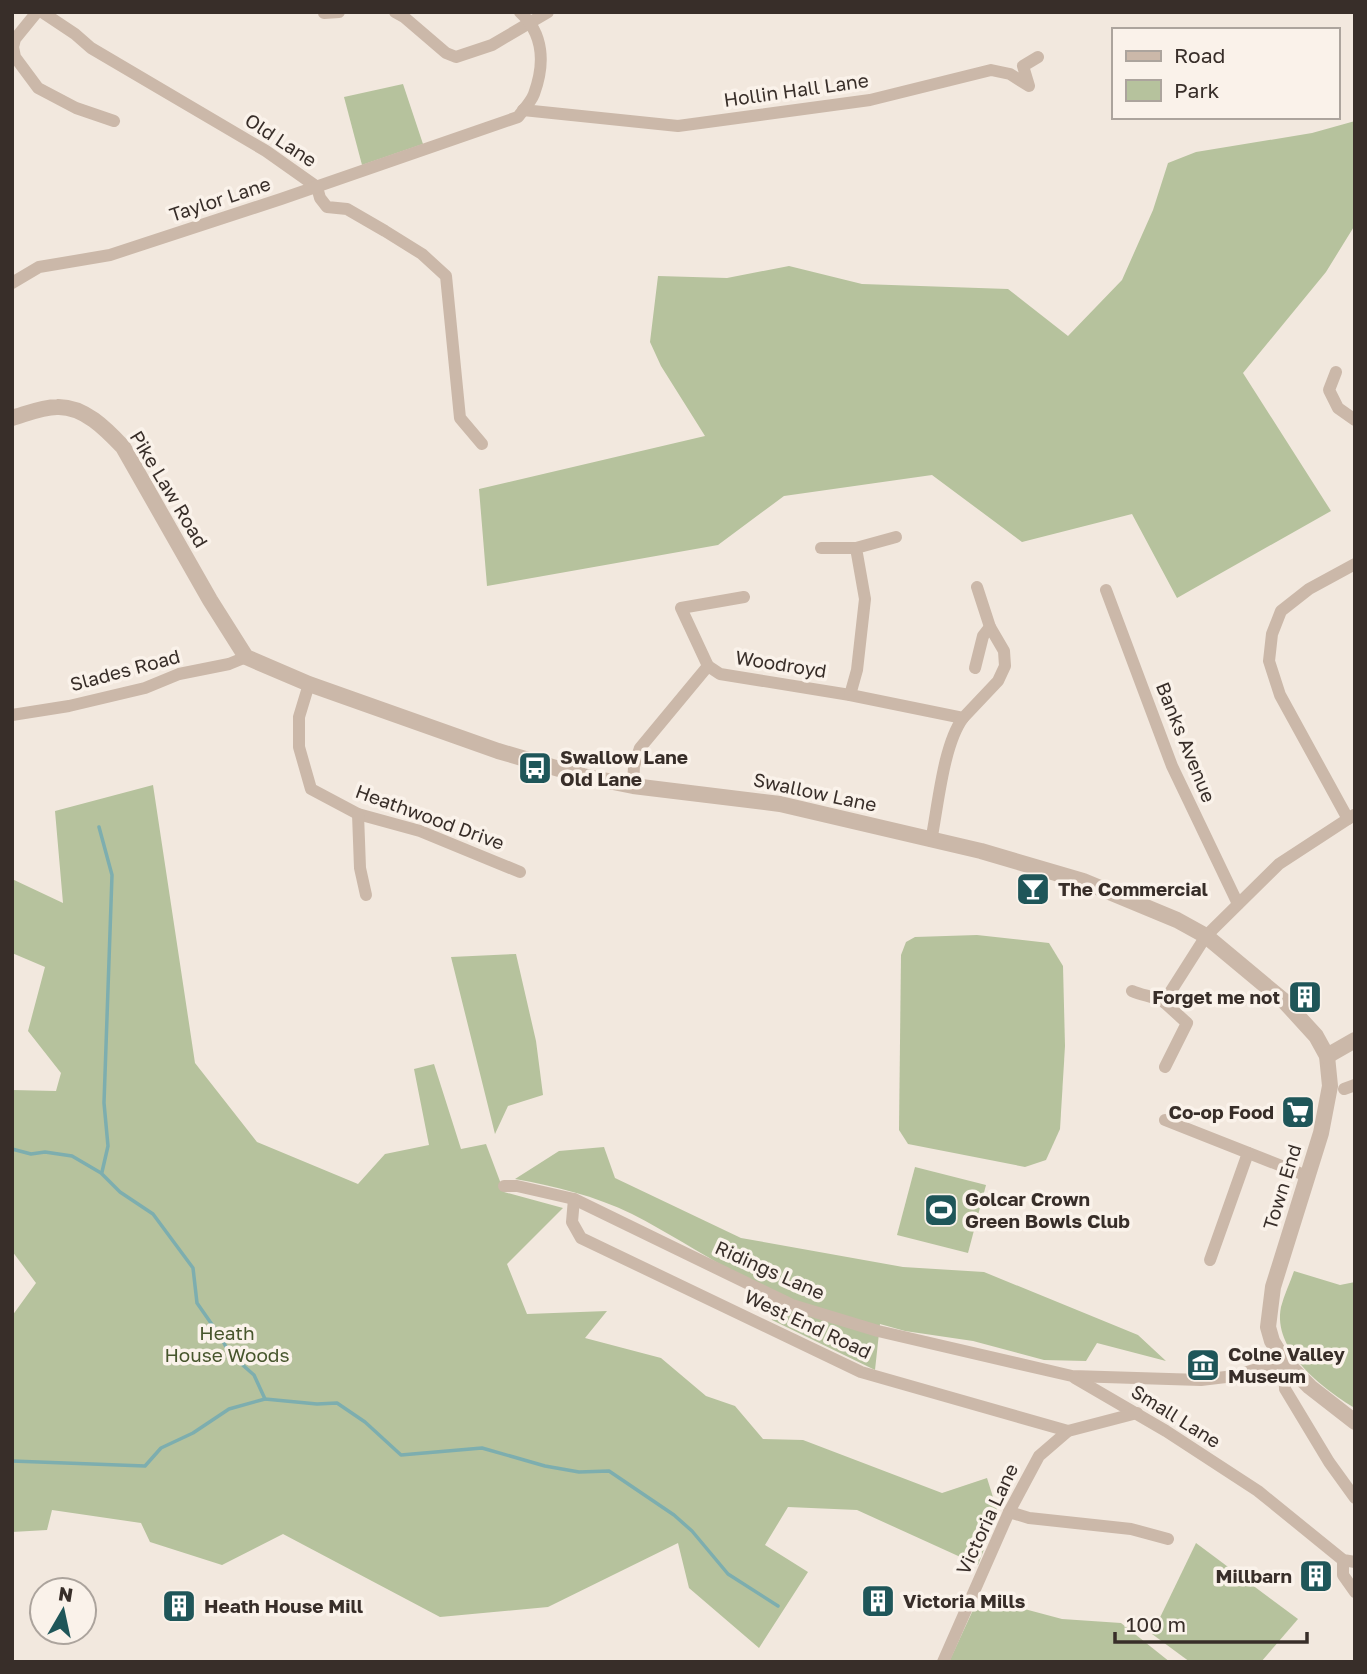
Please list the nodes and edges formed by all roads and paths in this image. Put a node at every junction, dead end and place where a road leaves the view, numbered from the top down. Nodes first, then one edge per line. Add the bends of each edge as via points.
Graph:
1 (37, 12) edge
2 (42, 12) edge
3 (339, 12) edge
4 (395, 12) edge
5 (520, 12) edge
6 (548, 12) edge
7 (324, 13) edge
8 (531, 22) junction
9 (1038, 57) dead end
10 (523, 110) junction
11 (114, 121) dead end
12 (317, 187) junction
13 (12, 282) edge
14 (1336, 372) dead end
15 (12, 418) edge
16 (1355, 420) edge
17 (482, 444) dead end
18 (896, 537) dead end
19 (821, 548) dead end
20 (856, 548) junction
21 (1355, 565) edge
22 (976, 587) dead end
23 (1106, 590) dead end
24 (744, 597) dead end
25 (990, 627) junction
26 (246, 657) junction
27 (708, 666) junction
28 (975, 668) dead end
29 (309, 684) junction
30 (850, 695) junction
31 (12, 715) edge
32 (962, 718) junction
33 (634, 786) junction
34 (358, 814) junction
35 (1351, 817) edge
36 (931, 841) junction
37 (520, 872) dead end
38 (366, 895) dead end
39 (1238, 904) junction
40 (1206, 936) junction
41 (1132, 991) dead end
42 (1164, 1002) junction
43 (1355, 1040) edge
44 (1328, 1056) junction
45 (1165, 1067) dead end
46 (1165, 1120) dead end
47 (1248, 1153) junction
48 (1307, 1176) junction
49 (504, 1186) dead end
50 (573, 1199) junction
51 (1210, 1260) dead end
52 (1284, 1361) junction
53 (1072, 1376) junction
54 (1137, 1413) junction
55 (1355, 1422) edge
56 (1068, 1432) junction
57 (1355, 1498) edge
58 (1009, 1512) junction
59 (1168, 1539) dead end
60 (1349, 1561) edge
61 (1355, 1592) edge
62 (943, 1662) edge

1 - 11 street via 15,39 15,57 38,88
2 - 12 street, Old Lane via 91,48 267,151
3 - 7 street
4 - 8 street via 456,57 492,45
5 - 8 street
6 - 8 street
8 - 10 street via 540,39 540,69 533,96
9 - 10 street, Hollin Hall Lane via 1023,66 1029,86 991,69 870,100 678,126
10 - 12 street, Taylor Lane via 518,117
12 - 13 street, Taylor Lane via 110,256 39,267
12 - 17 street, Old Lane via 327,206 347,209 385,231 446,276 460,418
14 - 16 street via 1329,390 1338,408
15 - 26 street, Pike Law Road via 57,407 103,426 123,447
18 - 20 street
19 - 20 street
20 - 30 street, Woodroyd via 865,599
21 - 35 street via 1309,589 1282,611 1272,634 1269,661 1280,695
22 - 25 street
23 - 39 street, Banks Avenue via 1172,766
24 - 27 street, Woodroyd via 681,608
25 - 28 street
25 - 32 street via 1004,651 1005,666 998,681
26 - 29 street, Swallow Lane
26 - 31 street, Slades Road via 145,688
27 - 30 street, Woodroyd via 720,674
27 - 33 street, Woodroyd via 640,748
29 - 33 street, Swallow Lane via 498,751
29 - 34 street, Heathwood Drive via 299,717 299,747 311,789
30 - 32 street, Woodroyd
32 - 36 street via 950,745
33 - 36 street, Swallow Lane via 780,804
34 - 37 street, Heathwood Drive via 420,831
34 - 38 street
35 - 39 street via 1279,864
36 - 40 street, Swallow Lane via 1083,881
39 - 40 street
40 - 42 street
40 - 44 street, Swallow Lane via 1284,1001
41 - 42 street
42 - 45 street via 1187,1023
43 - 44 street
44 - 48 street, Town End via 1330,1086
46 - 47 street
47 - 48 street
47 - 51 street
48 - 52 street, Town End via 1273,1287 1268,1327
49 - 50 street, Ridings Lane
50 - 53 street, Ridings Lane via 792,1305 877,1331
50 - 56 street, West End Road via 572,1222 581,1238 861,1372
52 - 53 street via 1201,1380
52 - 55 street, Town End
52 - 57 street via 1285,1388
53 - 54 street, Small Lane
54 - 56 street, Victoria Lane
54 - 60 street, Small Lane via 1258,1491
56 - 58 street, Victoria Lane via 1039,1456
58 - 59 street via 1131,1529
58 - 62 street, Victoria Lane
60 - 61 street via 1343,1575

